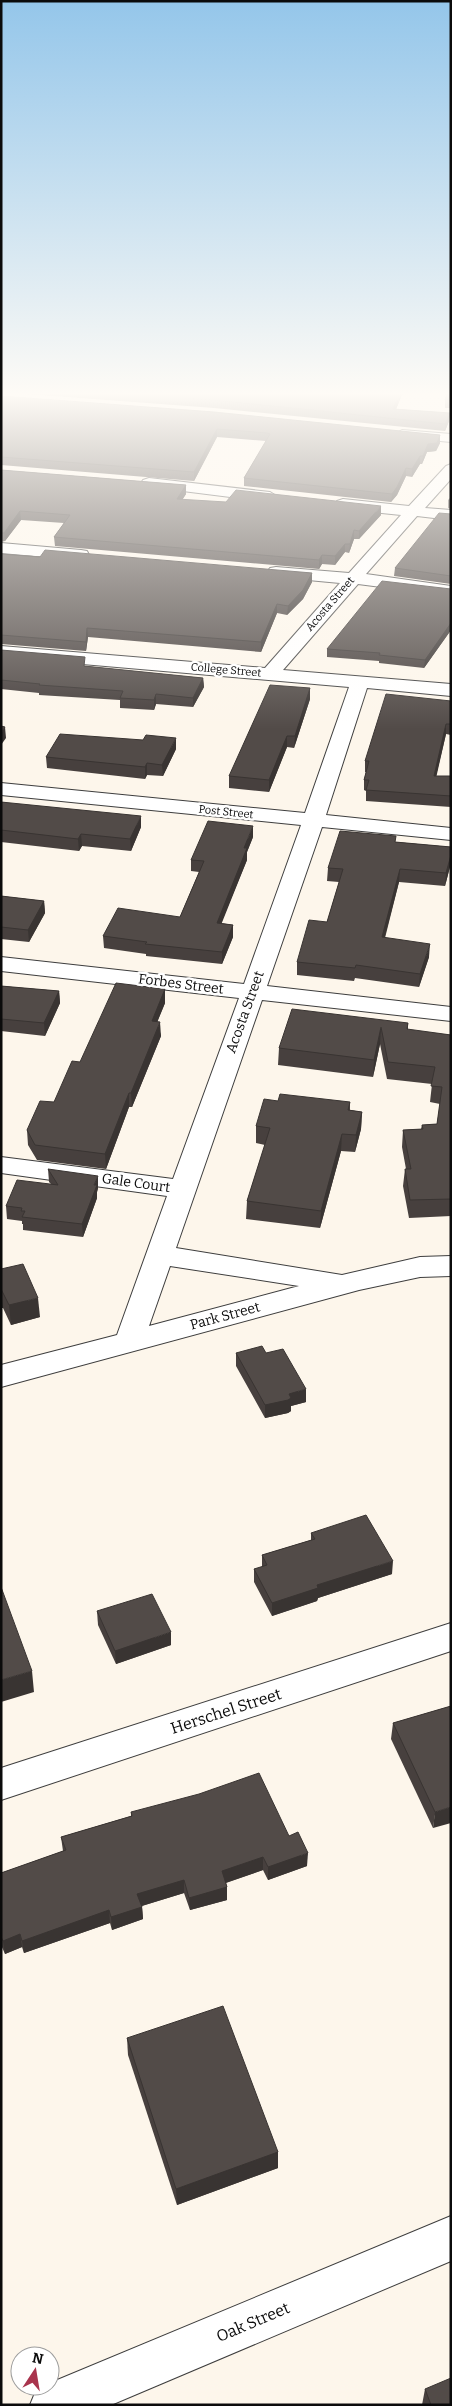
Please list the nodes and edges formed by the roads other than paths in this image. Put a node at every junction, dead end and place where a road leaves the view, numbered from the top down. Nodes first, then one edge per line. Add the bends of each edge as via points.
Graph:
1 (341, 504) edge
2 (421, 504) edge
3 (414, 512) junction
4 (451, 515) edge
5 (1, 548) edge
6 (99, 556) edge
7 (255, 570) edge
8 (353, 578) junction
9 (451, 591) edge
10 (1, 650) edge
11 (272, 674) junction
12 (360, 682) junction
13 (451, 690) edge
14 (1, 789) edge
15 (313, 821) junction
16 (451, 834) edge
17 (1, 964) edge
18 (252, 992) junction
19 (451, 1014) edge
20 (1, 1165) edge
21 (182, 1189) junction
22 (159, 1255) junction
23 (451, 1266) edge
24 (343, 1284) junction
25 (129, 1342) junction
26 (1, 1376) edge
27 (451, 1637) edge
28 (1, 1784) edge
29 (451, 2238) edge
30 (54, 2405) edge

1 - 3 street
2 - 3 street, Acosta Street
3 - 4 street
3 - 8 street, Acosta Street
5 - 6 street
7 - 8 street
8 - 9 street
8 - 11 street, Acosta Street via 276,665
10 - 11 street, College Street
11 - 12 street, College Street
12 - 13 street, College Street
12 - 15 street, Acosta Street
14 - 15 street, Post Street
15 - 16 street, Post Street
15 - 18 street, Acosta Street
17 - 18 street, Forbes Street
18 - 19 street, Forbes Street
18 - 21 street, Acosta Street
20 - 21 street, Gale Court
21 - 22 street, Acosta Street
22 - 24 street
22 - 25 street, Acosta Street
23 - 24 street, Park Street via 420,1266
24 - 25 street, Park Street
25 - 26 street, Park Street
27 - 28 street, Herschel Street
29 - 30 street, Oak Street

